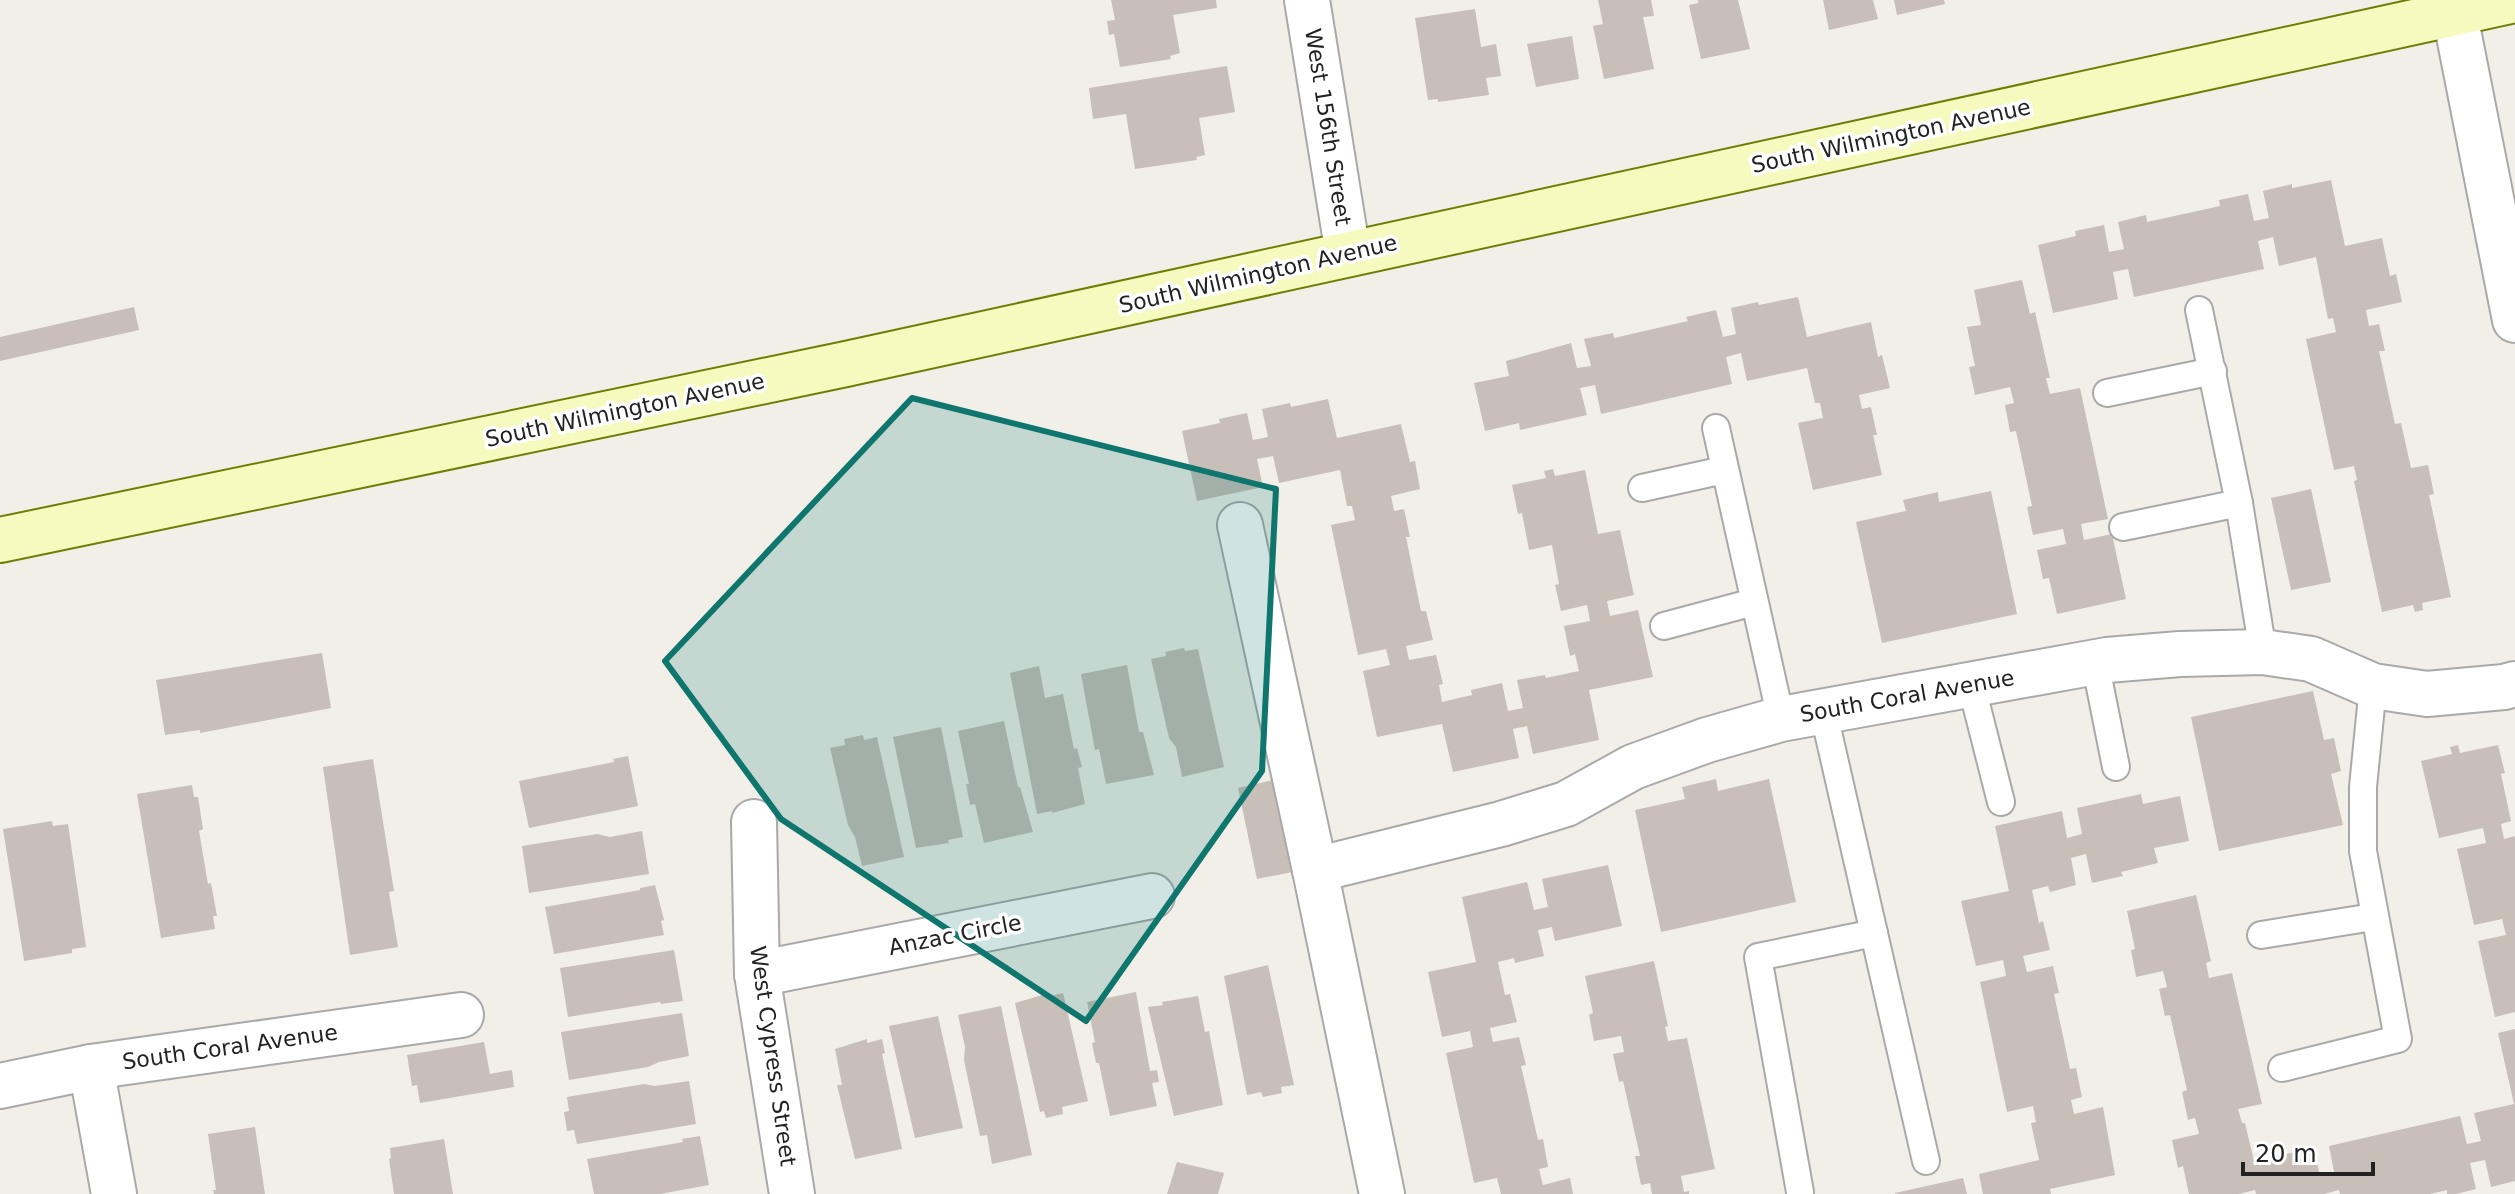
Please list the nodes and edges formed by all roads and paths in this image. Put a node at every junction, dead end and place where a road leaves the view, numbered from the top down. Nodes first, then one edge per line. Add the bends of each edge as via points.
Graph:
1 (1307, 0) edge
2 (2515, 0) edge
3 (2453, 7) edge
4 (1348, 254) junction
5 (2199, 310) dead end
6 (2515, 320) edge
7 (2213, 371) junction
8 (2107, 393) dead end
9 (1716, 428) dead end
10 (1724, 470) junction
11 (1642, 488) dead end
12 (2239, 503) junction
13 (1240, 525) dead end
14 (2123, 527) dead end
15 (0, 540) edge
16 (1754, 602) junction
17 (1664, 626) dead end
18 (2263, 652) junction
19 (2095, 662) junction
20 (1971, 684) junction
21 (2515, 684) edge
22 (2373, 686) junction
23 (1823, 710) junction
24 (1781, 719) junction
25 (2116, 767) dead end
26 (2001, 802) dead end
27 (754, 822) dead end
28 (1315, 870) junction
29 (1152, 896) dead end
30 (2373, 917) junction
31 (1874, 933) junction
32 (2261, 935) dead end
33 (757, 974) junction
34 (461, 1015) dead end
35 (91, 1067) junction
36 (2282, 1068) dead end
37 (0, 1086) edge
38 (1926, 1161) dead end
39 (1800, 1192) dead end
40 (114, 1194) edge
41 (792, 1194) edge
42 (1382, 1194) edge

1 - 4 street, West 156th Street
2 - 3 main road, South Wilmington Avenue
3 - 4 main road, South Wilmington Avenue
3 - 6 street
4 - 15 main road, South Wilmington Avenue
5 - 7 lane
7 - 8 lane
7 - 12 lane
9 - 10 lane
10 - 11 lane
10 - 16 lane
12 - 14 lane
12 - 18 lane
13 - 28 street
16 - 17 lane
16 - 24 lane
18 - 19 street, South Coral Avenue
18 - 22 street, South Coral Avenue via 2311,659
19 - 20 street, South Coral Avenue
19 - 25 lane
20 - 23 street, South Coral Avenue
20 - 26 lane
21 - 22 street, South Coral Avenue via 2427,694
22 - 30 lane via 2363,787 2363,851
23 - 24 street, South Coral Avenue
23 - 31 lane
24 - 28 street, South Coral Avenue via 1633,767 1566,804
27 - 33 street, West Cypress Street
28 - 42 street
29 - 33 street, Anzac Circle
30 - 32 lane
30 - 36 lane via 2398,1039
31 - 38 lane
31 - 39 lane via 1758,957
33 - 41 street, West Cypress Street
34 - 35 street, South Coral Avenue
35 - 37 street, South Coral Avenue
35 - 40 street

